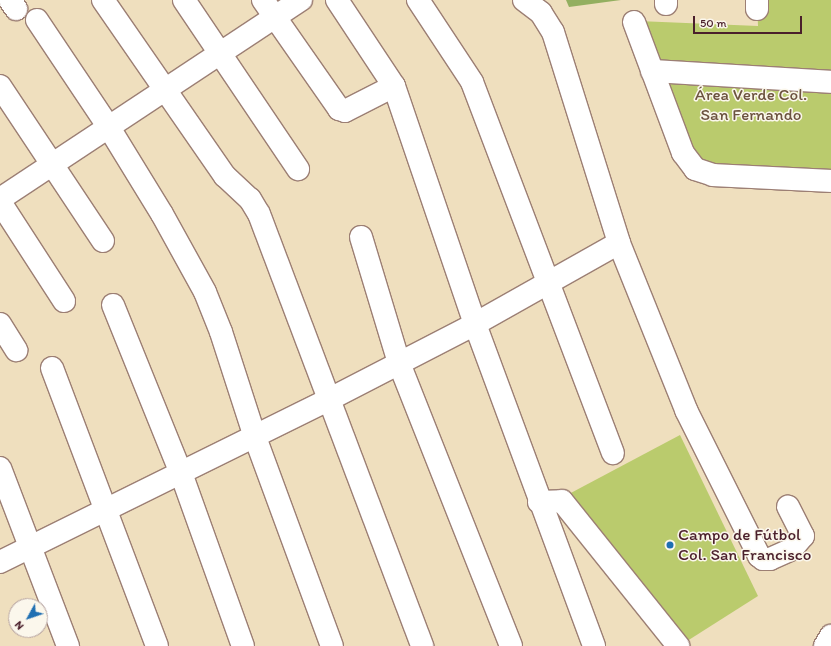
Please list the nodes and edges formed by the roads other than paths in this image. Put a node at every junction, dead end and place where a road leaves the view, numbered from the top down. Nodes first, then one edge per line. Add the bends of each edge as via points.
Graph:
1 (103, 0) edge
2 (184, 0) edge
3 (301, 0) edge
4 (337, 0) edge
5 (418, 0) edge
6 (524, 0) edge
7 (269, 9) edge
8 (37, 20) dead end
9 (634, 22) dead end
10 (221, 54) junction
11 (652, 71) junction
12 (831, 82) edge
13 (0, 86) edge
14 (394, 86) junction
15 (164, 89) junction
16 (108, 126) junction
17 (53, 164) junction
18 (298, 169) dead end
19 (831, 181) edge
20 (0, 201) edge
21 (361, 237) dead end
22 (103, 242) dead end
23 (619, 243) junction
24 (549, 283) junction
25 (64, 301) dead end
26 (113, 305) dead end
27 (0, 324) edge
28 (475, 324) junction
29 (16, 350) dead end
30 (399, 363) junction
31 (52, 368) dead end
32 (328, 400) junction
33 (255, 437) junction
34 (613, 453) dead end
35 (0, 468) edge
36 (181, 473) junction
37 (539, 502) junction
38 (107, 508) junction
39 (788, 508) dead end
40 (31, 546) junction
41 (0, 562) edge
42 (831, 636) edge
43 (68, 646) edge
44 (157, 646) edge
45 (243, 646) edge
46 (332, 646) edge
47 (422, 646) edge
48 (511, 646) edge
49 (594, 646) edge
50 (678, 646) edge
51 (825, 646) edge

1 - 15 street
2 - 10 street
3 - 7 street
4 - 14 street
5 - 24 street via 472,82
6 - 23 street via 541,13 553,32
7 - 10 street
7 - 14 street via 339,109 345,111
8 - 16 street
9 - 11 street
10 - 15 street
10 - 18 street
11 - 12 street
11 - 19 street via 682,153 695,169 713,175
13 - 17 street
14 - 28 street
15 - 16 street
15 - 32 street via 225,176 250,200 259,214
16 - 17 street
16 - 33 street via 169,226 205,292 221,332
17 - 20 street
17 - 22 street
20 - 25 street
21 - 30 street
23 - 24 street
23 - 39 street via 686,410 759,556 763,559 770,559 792,549 803,536
24 - 28 street
24 - 34 street
26 - 36 street
27 - 29 street
28 - 30 street
28 - 37 street
30 - 32 street
30 - 48 street
31 - 38 street
32 - 33 street
32 - 47 street
33 - 36 street
33 - 46 street
35 - 40 street
36 - 38 street
36 - 45 street
37 - 49 street
37 - 50 street via 562,502
38 - 40 street
38 - 44 street
40 - 41 street
40 - 43 street
42 - 51 street

